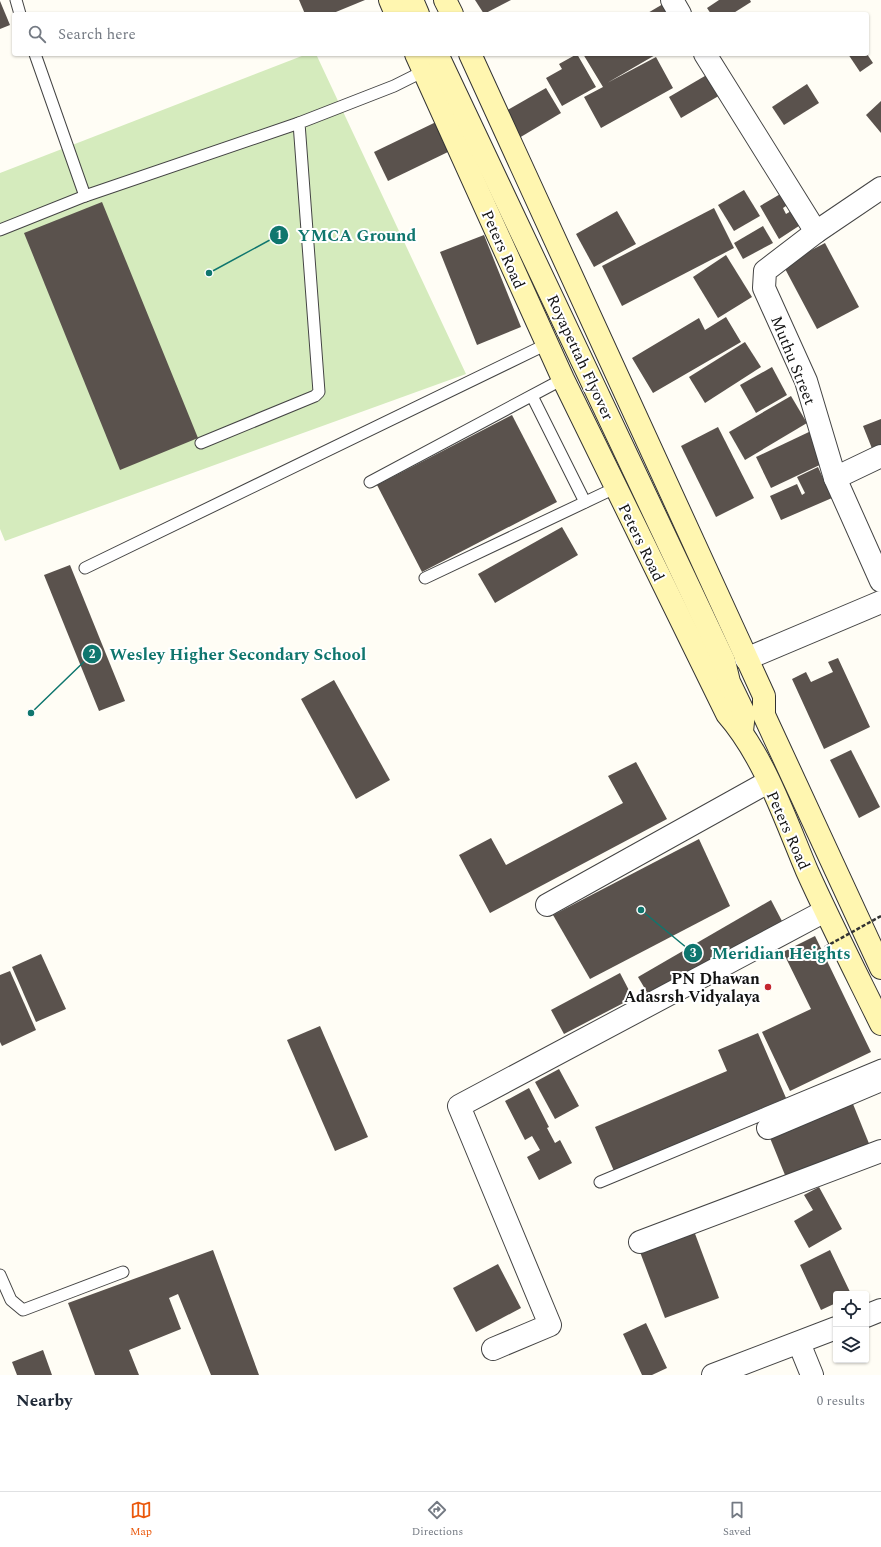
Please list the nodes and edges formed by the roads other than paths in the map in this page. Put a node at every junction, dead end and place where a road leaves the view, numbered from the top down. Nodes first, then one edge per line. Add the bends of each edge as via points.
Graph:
1 (16, 0) edge
2 (390, 0) edge
3 (412, 0) edge
4 (445, 0) edge
5 (672, 0) edge
6 (19, 12) edge
7 (395, 12) edge
8 (417, 12) edge
9 (451, 12) edge
10 (679, 12) edge
11 (35, 56) edge
12 (438, 56) edge
13 (471, 56) edge
14 (707, 56) edge
15 (420, 62) edge
16 (300, 123) junction
17 (881, 188) edge
18 (85, 196) junction
19 (0, 230) edge
20 (816, 232) junction
21 (547, 344) junction
22 (563, 379) junction
23 (532, 396) junction
24 (202, 443) dead end
25 (881, 456) edge
26 (835, 478) junction
27 (370, 482) dead end
28 (615, 488) junction
29 (585, 502) junction
30 (85, 568) dead end
31 (425, 578) dead end
32 (881, 581) edge
33 (881, 602) edge
34 (746, 659) junction
35 (724, 660) junction
36 (764, 715) junction
37 (742, 731) junction
38 (768, 782) junction
39 (546, 905) dead end
40 (825, 911) junction
41 (881, 968) edge
42 (881, 1024) edge
43 (881, 1065) edge
44 (881, 1080) edge
45 (768, 1128) dead end
46 (881, 1151) edge
47 (600, 1182) dead end
48 (640, 1242) dead end
49 (123, 1272) dead end
50 (0, 1275) edge
51 (881, 1310) edge
52 (869, 1315) edge
53 (833, 1329) edge
54 (799, 1343) junction
55 (493, 1350) dead end
56 (713, 1375) edge
57 (812, 1375) edge

1 - 6 lane
2 - 7 main road
3 - 8 main road
4 - 9 main road
5 - 10 street
11 - 18 lane
12 - 35 main road, Royapettah Flyover
13 - 34 main road, Peters Road
14 - 20 street
15 - 16 lane via 394,86
15 - 21 main road, Peters Road
16 - 18 lane
16 - 24 lane via 319,392 315,396
17 - 20 street, Muthu Street
18 - 19 lane
20 - 26 street, Muthu Street via 765,271 764,288 806,381
21 - 22 main road, Peters Road
21 - 30 lane
22 - 23 lane
22 - 28 main road, Peters Road
23 - 27 lane
23 - 29 lane
25 - 26 street
26 - 32 street, Muthu Street
28 - 29 lane
28 - 37 main road, Peters Road via 727,714
29 - 31 lane
33 - 34 street
34 - 36 main road, Peters Road via 764,696
35 - 36 main road, Royapettah Flyover via 738,675 753,705
35 - 37 main road, Royapettah Flyover via 729,682 744,713
36 - 41 main road, Peters Road
37 - 38 main road, Peters Road
38 - 39 street
38 - 40 main road, Peters Road
40 - 42 main road, Peters Road
40 - 55 street via 458,1106 550,1325
43 - 47 lane
44 - 45 street
46 - 48 street
49 - 50 lane via 23,1310 12,1300
51 - 52 street
53 - 54 street
54 - 56 street
54 - 57 street

